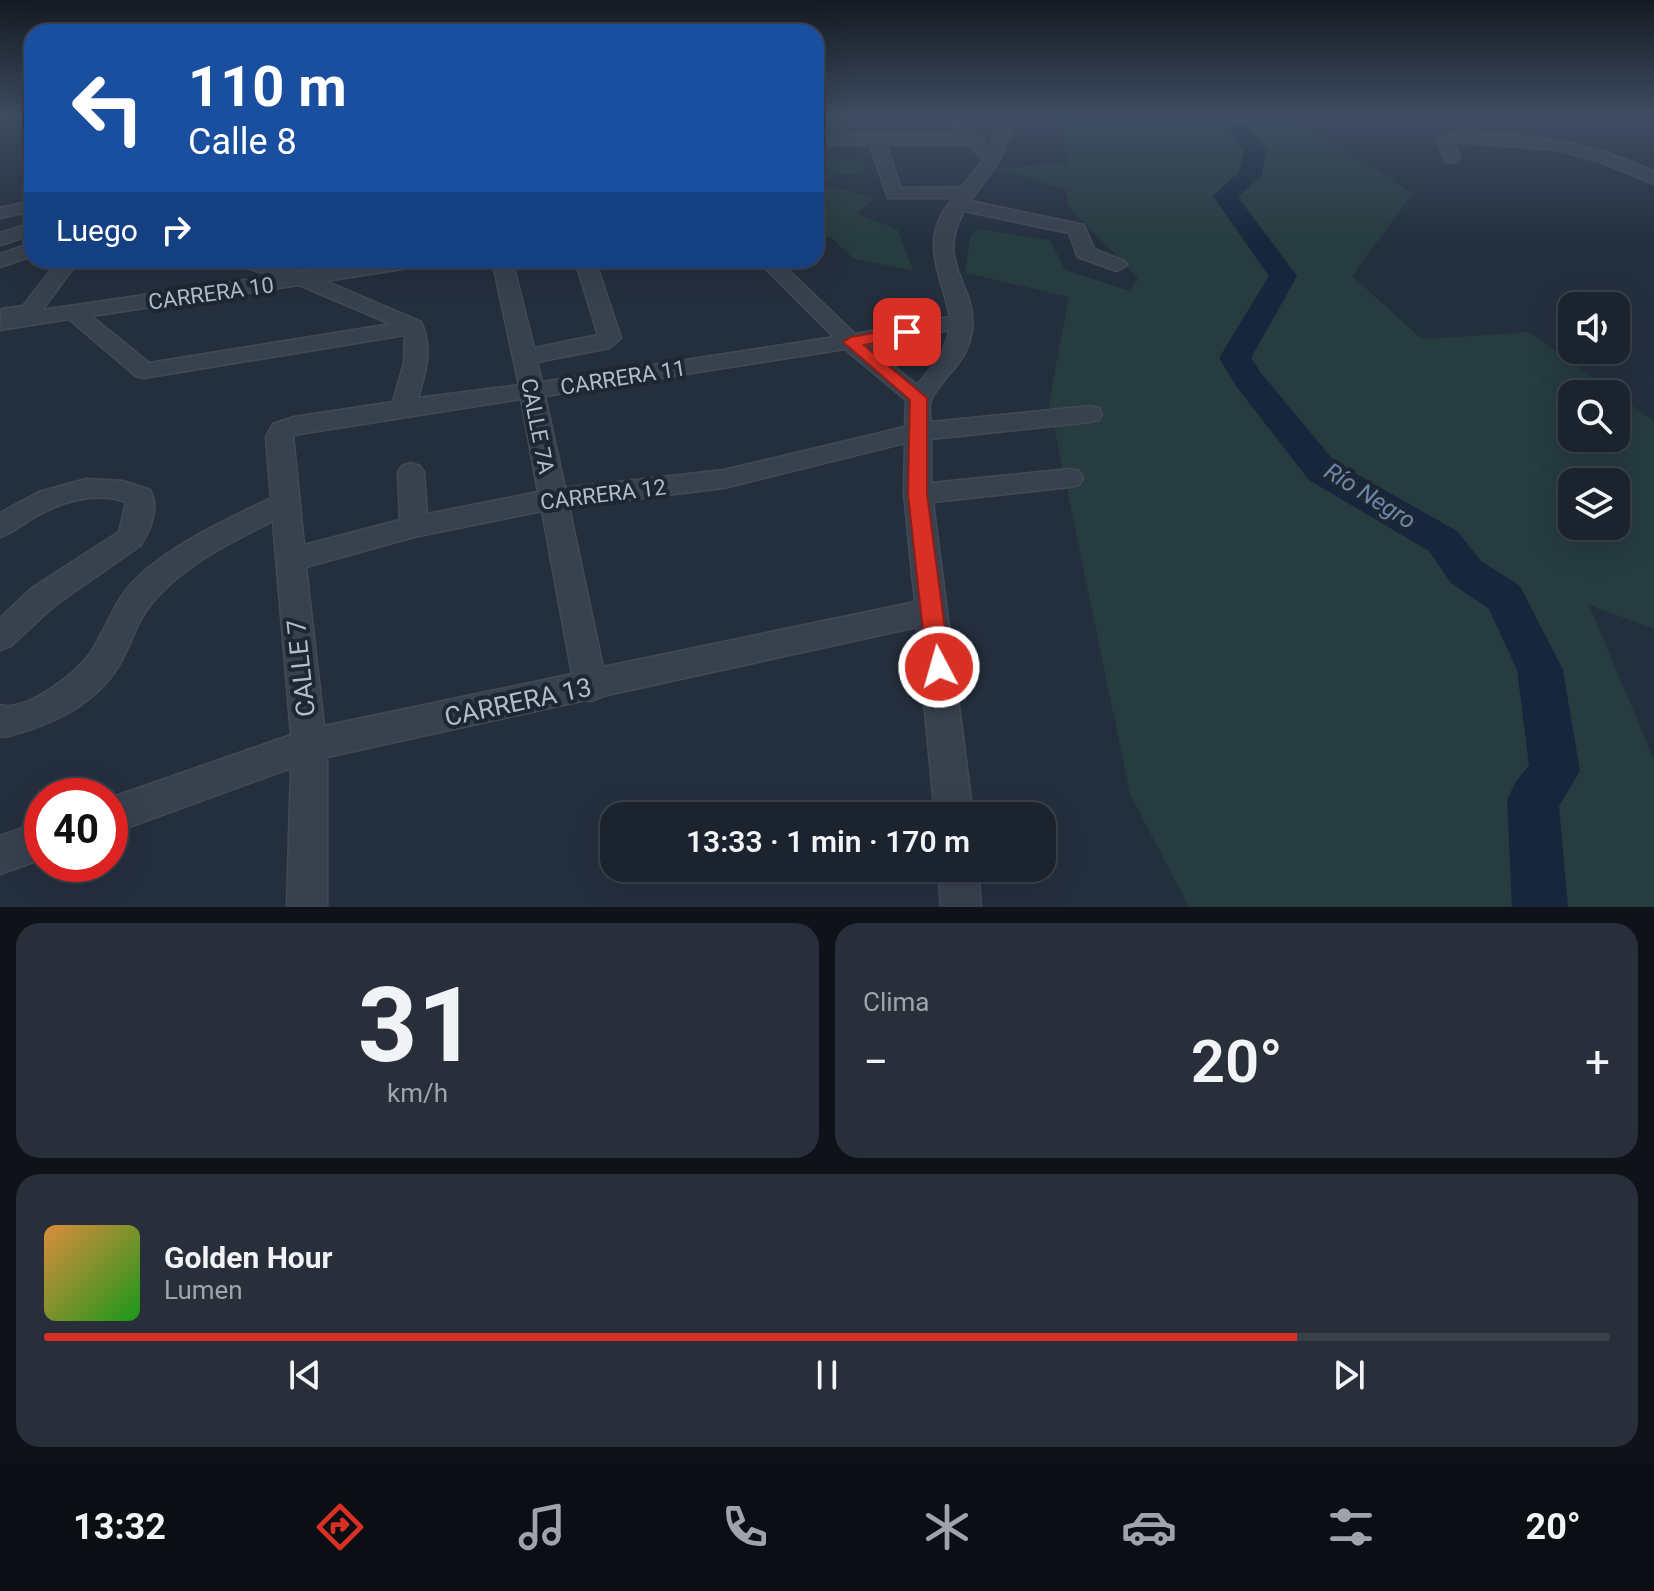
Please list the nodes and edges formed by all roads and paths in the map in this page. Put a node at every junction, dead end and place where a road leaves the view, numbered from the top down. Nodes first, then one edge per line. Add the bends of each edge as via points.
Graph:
1 (882, 158) edge
2 (1605, 158) edge
3 (992, 160) edge
4 (1654, 179) edge
5 (963, 198) junction
6 (24, 208) edge
7 (0, 213) edge
8 (24, 232) edge
9 (0, 239) edge
10 (16, 255) edge
11 (1117, 265) dead end
12 (63, 268) edge
13 (267, 268) edge
14 (372, 268) edge
15 (504, 268) edge
16 (588, 268) edge
17 (775, 268) edge
18 (0, 279) edge
19 (303, 279) junction
20 (75, 313) junction
21 (0, 316) edge
22 (963, 321) junction
23 (0, 323) edge
24 (413, 327) junction
25 (851, 342) junction
26 (525, 357) junction
27 (531, 390) junction
28 (918, 398) junction
29 (404, 405) junction
30 (1090, 414) dead end
31 (282, 430) joint
32 (917, 432) junction
33 (411, 472) dead end
34 (1070, 478) dead end
35 (918, 494) junction
36 (553, 499) junction
37 (284, 503) junction
38 (0, 527) edge
39 (414, 527) junction
40 (290, 560) junction
41 (932, 611) junction
42 (0, 637) edge
43 (591, 687) junction
44 (0, 720) edge
45 (309, 745) junction
46 (952, 802) edge
47 (128, 810) edge
48 (24, 846) edge
49 (0, 855) edge
50 (959, 882) edge
51 (307, 907) edge
52 (961, 907) edge

1 - 5 street via 894,194
2 - 4 street
3 - 5 street
5 - 11 street via 1077,229 1085,253
5 - 22 street via 942,240 945,268
6 - 7 street
8 - 9 street
10 - 18 street
12 - 21 street via 30,311
13 - 19 street
14 - 19 street, CARRERA 10
15 - 26 street, CALLE 7A
16 - 26 street via 610,338
17 - 25 street
19 - 20 street, CARRERA 10
19 - 24 street
20 - 23 street, CARRERA 10
20 - 24 street via 144,371
22 - 25 street, CARRERA 11
22 - 28 street via 960,343 946,369
24 - 29 street via 419,343
25 - 27 street, CARRERA 11
25 - 28 street
26 - 27 street, CALLE 7A
27 - 29 street, CARRERA 11
27 - 36 street, CALLE 7A
28 - 32 street
29 - 31 street, CARRERA 11
30 - 32 street, CARRERA 12
31 - 37 street, CALLE 7
32 - 35 street
32 - 36 street, CARRERA 12 via 724,479
33 - 39 street
34 - 35 street
35 - 41 street
36 - 39 street, CARRERA 12
36 - 43 street, CALLE 7A
37 - 40 street, CALLE 7
37 - 44 street via 200,546 151,583 127,610 102,663 73,692 40,713
38 - 42 street via 51,498 89,488 120,488 140,497 131,538 43,597
39 - 40 street, CARRERA 12
40 - 45 street, CALLE 7
41 - 43 street, CARRERA 13
41 - 46 street
43 - 45 street, CARRERA 13
45 - 47 street, CARRERA 13
45 - 51 street, CALLE 7
48 - 49 street
50 - 52 street

